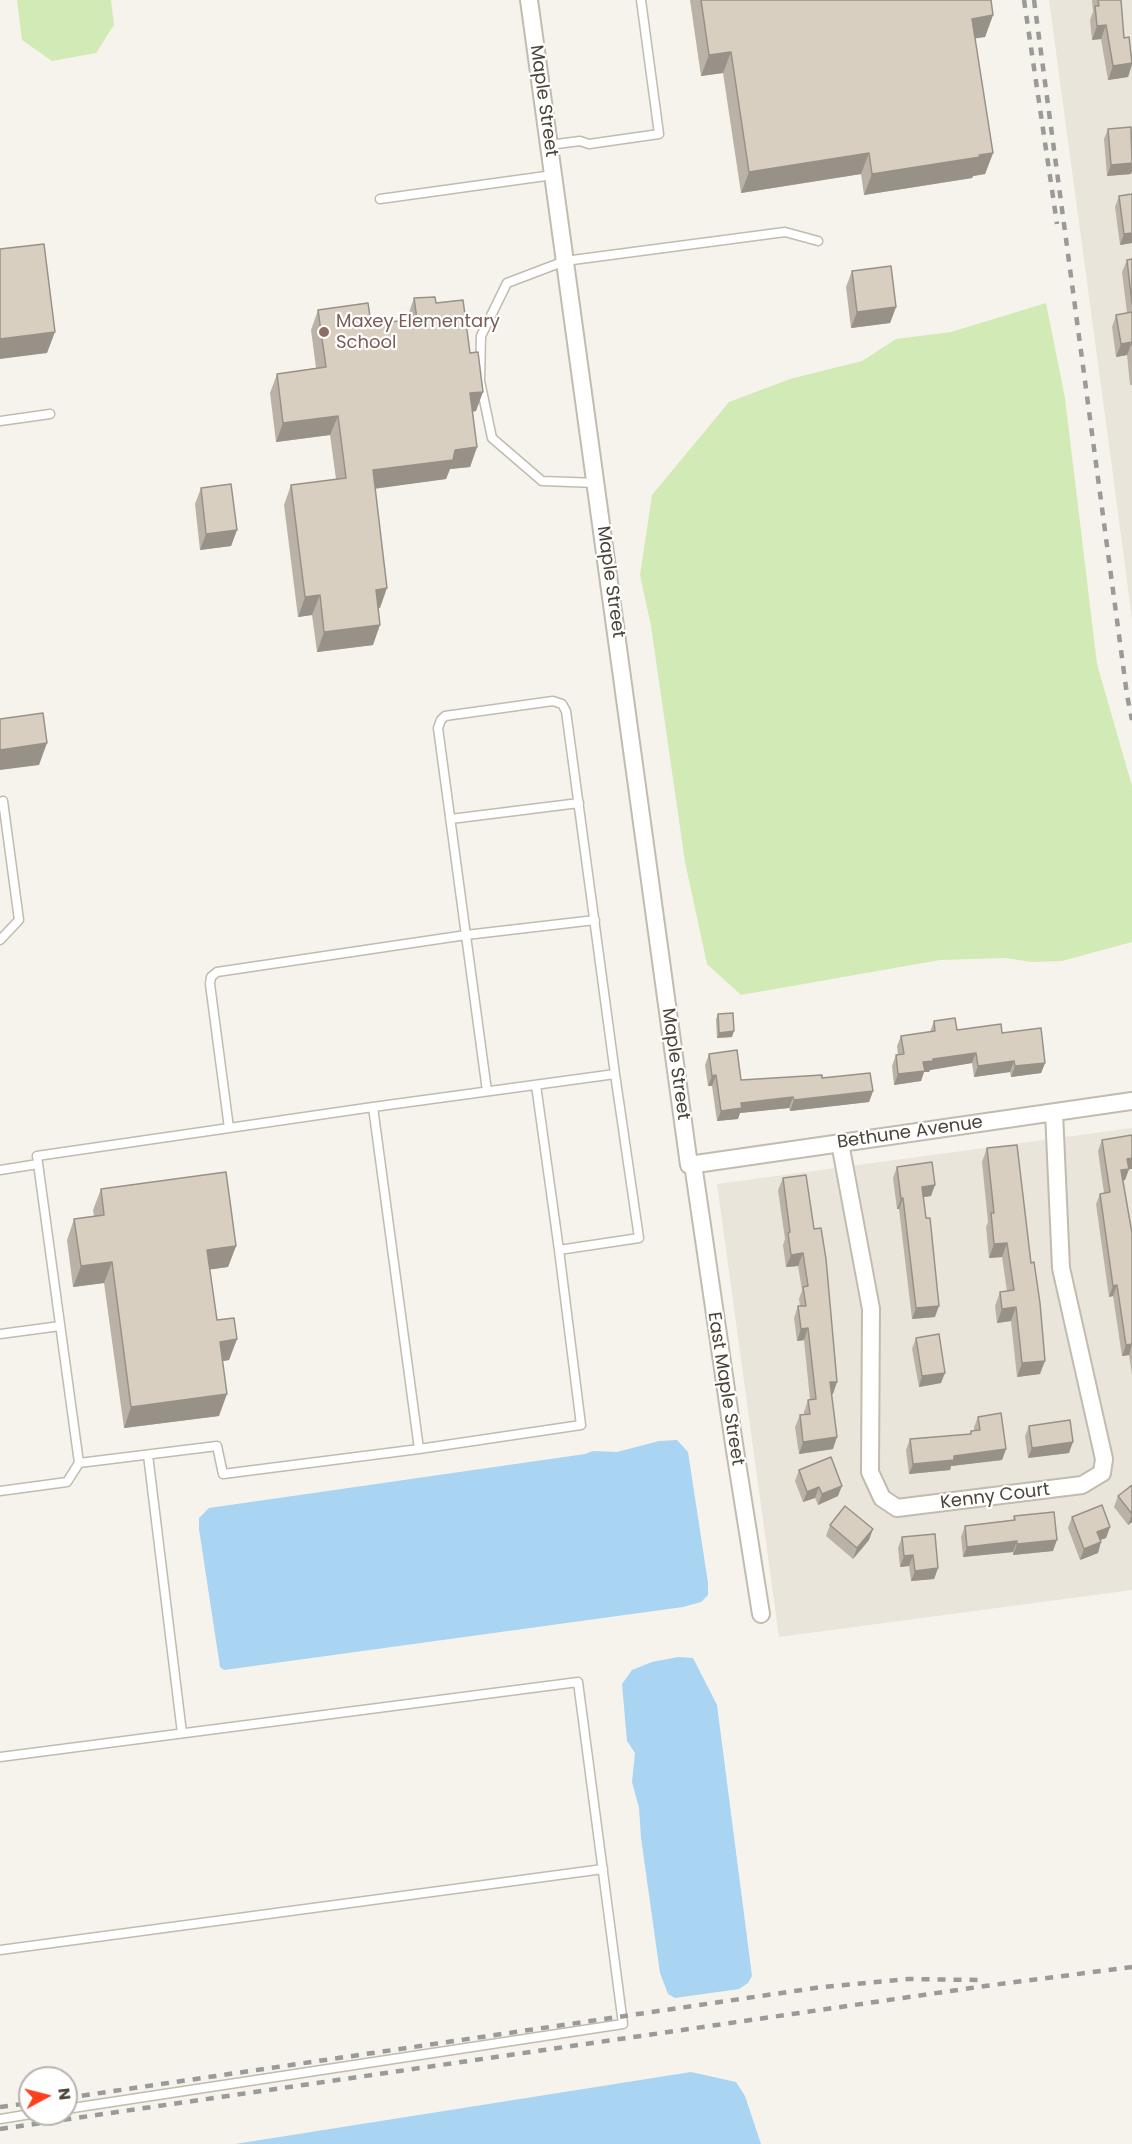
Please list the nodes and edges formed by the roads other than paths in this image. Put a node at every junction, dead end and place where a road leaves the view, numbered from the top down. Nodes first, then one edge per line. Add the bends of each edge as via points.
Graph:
1 (529, 0) edge
2 (640, 0) edge
3 (549, 146) junction
4 (553, 175) junction
5 (380, 199) dead end
6 (818, 242) dead end
7 (565, 261) junction
8 (50, 414) dead end
9 (0, 421) edge
10 (597, 482) junction
11 (3, 801) dead end
12 (579, 802) junction
13 (451, 819) junction
14 (596, 920) junction
15 (466, 935) junction
16 (0, 940) edge
17 (615, 1074) junction
18 (536, 1084) junction
19 (488, 1091) junction
20 (1132, 1101) edge
21 (373, 1107) junction
22 (1054, 1112) junction
23 (229, 1128) junction
24 (840, 1143) junction
25 (38, 1164) junction
26 (691, 1164) junction
27 (0, 1170) edge
28 (559, 1250) junction
29 (60, 1326) junction
30 (0, 1334) edge
31 (419, 1449) junction
32 (148, 1455) junction
33 (79, 1463) junction
34 (0, 1491) edge
35 (761, 1614) dead end
36 (182, 1733) junction
37 (0, 1757) edge
38 (603, 1869) junction
39 (0, 1950) edge
40 (78, 2107) edge
41 (18, 2116) edge
42 (0, 2119) edge

1 - 3 street, Maple Street
2 - 3 lane via 659,134
3 - 4 street, Maple Street
4 - 5 lane
4 - 7 street, Maple Street
6 - 7 lane via 784,232
7 - 10 street, Maple Street
7 - 10 lane via 507,284 481,336 480,381 492,438 542,481
8 - 9 lane
10 - 26 street, Maple Street
11 - 16 lane via 19,920
12 - 13 lane
12 - 13 lane via 562,704 445,716 438,728
12 - 14 lane
13 - 15 lane
14 - 15 lane
14 - 17 lane
15 - 19 lane
15 - 23 lane via 217,972 210,984
17 - 18 lane
17 - 28 lane via 639,1238
18 - 19 lane
18 - 28 lane
19 - 21 lane
20 - 22 street, Bethune Avenue
21 - 23 lane
21 - 31 lane
22 - 24 street, Bethune Avenue
22 - 24 street, Kenny Court via 1061,1268 1104,1459 1102,1473 1082,1485 897,1508 882,1498 870,1472 872,1309
23 - 25 lane via 37,1156
24 - 26 street, Bethune Avenue
25 - 27 lane
25 - 29 lane
26 - 35 street, East Maple Street
28 - 31 lane via 581,1425
29 - 30 lane
29 - 33 lane
31 - 32 lane via 224,1474 217,1446
32 - 33 lane
32 - 36 lane
33 - 34 lane via 67,1482
36 - 37 lane
36 - 38 lane via 579,1682
38 - 39 lane
38 - 40 lane via 623,2024
41 - 42 lane

